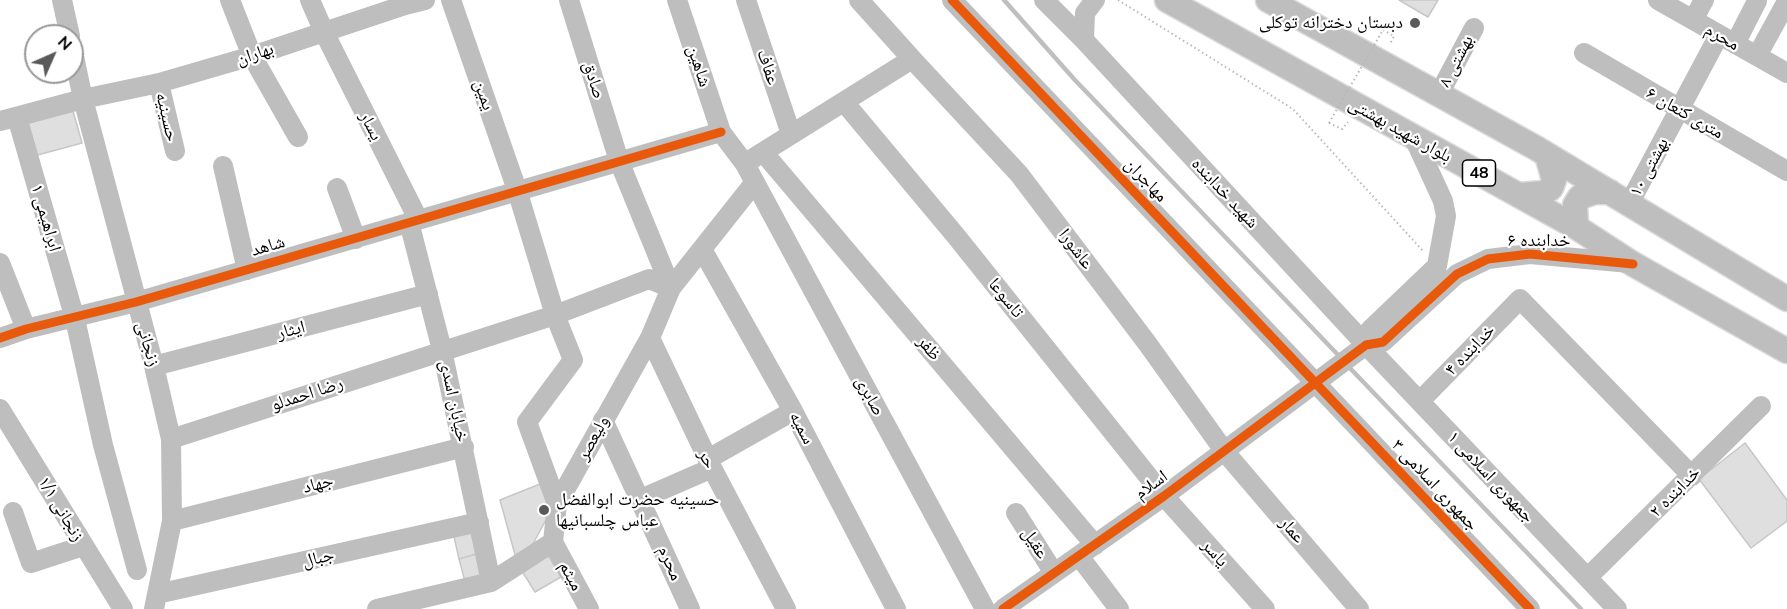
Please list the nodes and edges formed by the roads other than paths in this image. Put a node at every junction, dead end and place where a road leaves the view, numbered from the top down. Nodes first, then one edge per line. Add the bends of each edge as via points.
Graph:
1 (62, 0) edge
2 (230, 0) edge
3 (310, 0) edge
4 (425, 0) edge
5 (451, 0) edge
6 (569, 0) edge
7 (677, 0) edge
8 (746, 0) edge
9 (859, 0) edge
10 (952, 0) edge
11 (1044, 0) edge
12 (1095, 0) edge
13 (1167, 0) edge
14 (1268, 0) edge
15 (1658, 0) edge
16 (1704, 0) edge
17 (1757, 1) edge
18 (404, 2) edge
19 (1786, 3) edge
20 (1294, 8) edge
21 (1693, 20) junction
22 (67, 24) edge
23 (1474, 28) dead end
24 (324, 32) junction
25 (1727, 39) junction
26 (1084, 40) junction
27 (1584, 53) dead end
28 (252, 56) junction
29 (1757, 56) junction
30 (912, 59) junction
31 (1787, 73) edge
32 (159, 83) junction
33 (80, 84) edge
34 (1439, 94) junction
35 (83, 99) junction
36 (844, 102) junction
37 (1680, 110) junction
38 (8, 119) edge
39 (721, 132) junction
40 (791, 134) junction
41 (298, 137) dead end
42 (1414, 138) junction
43 (175, 151) dead end
44 (763, 152) junction
45 (1547, 155) junction
46 (619, 161) junction
47 (745, 164) junction
48 (223, 166) dead end
49 (1787, 171) edge
50 (755, 182) junction
51 (337, 188) dead end
52 (517, 190) junction
53 (1520, 195) junction
54 (1620, 198) junction
55 (414, 221) junction
56 (1576, 227) junction
57 (356, 239) junction
58 (703, 251) junction
59 (0, 263) edge
60 (1634, 264) junction
61 (247, 270) junction
62 (671, 288) junction
63 (429, 294) junction
64 (1787, 299) edge
65 (136, 302) junction
66 (555, 315) junction
67 (75, 318) junction
68 (26, 330) junction
69 (0, 338) edge
70 (650, 338) junction
71 (1366, 345) junction
72 (442, 350) junction
73 (1787, 351) edge
74 (154, 366) junction
75 (1317, 383) junction
76 (1420, 401) junction
77 (1761, 406) dead end
78 (0, 409) edge
79 (793, 411) junction
80 (603, 420) junction
81 (171, 439) junction
82 (464, 447) junction
83 (1225, 452) junction
84 (710, 464) junction
85 (1692, 476) junction
86 (1164, 496) junction
87 (641, 499) junction
88 (557, 504) junction
89 (13, 512) dead end
90 (1016, 513) dead end
91 (172, 522) junction
92 (479, 522) junction
93 (553, 542) junction
94 (83, 546) junction
95 (1087, 550) junction
96 (137, 570) dead end
97 (1054, 573) junction
98 (1588, 578) junction
99 (491, 582) junction
100 (156, 602) edge
101 (123, 609) edge
102 (377, 609) edge
103 (589, 609) edge
104 (690, 609) edge
105 (786, 609) edge
106 (896, 609) edge
107 (985, 609) edge
108 (1002, 609) edge
109 (1119, 609) edge
110 (1265, 609) edge
111 (1359, 609) edge
112 (1530, 609) edge
113 (1617, 609) edge

1 - 22 street
2 - 28 street
3 - 24 street, یسار
4 - 18 street, بهاران
5 - 52 street, یمین
6 - 46 street, صادق
7 - 39 street, شاهین
8 - 40 street, عفاف
9 - 30 street, عاشورا
10 - 75 street, مهاجران
11 - 26 street, شهید خدابنده
12 - 26 street via 1085,13
13 - 42 main road, بلوار شهید بهشتی / 48
14 - 20 main road
15 - 21 street, محرم
16 - 21 street
17 - 25 street, بهشتی ۱۰
18 - 24 street, بهاران
19 - 29 street
20 - 34 main road
21 - 25 street, محرم
23 - 34 street, بهشتی ۸
24 - 28 street, بهاران
24 - 55 street, یسار
25 - 29 street, محرم
25 - 37 street, بهشتی ۱۰
26 - 71 street, شهید خدابنده
27 - 37 street, ۶ متری کنعان
28 - 32 street, بهاران
28 - 41 street
29 - 31 street, محرم
30 - 36 street
30 - 83 street, عاشورا via 1020,174
32 - 35 street, بهاران
32 - 43 street, حسینیه
33 - 35 street, زنجانی
34 - 45 main road
35 - 38 street, بهاران
35 - 65 street, زنجانی
36 - 40 street
36 - 86 street, تاسوعا
37 - 49 street, ۶ متری کنعان
37 - 54 street, بهشتی ۱۰
38 - 67 street, ابراهیمی ۱
39 - 46 street, شاهد
39 - 47 street, شاهین
40 - 44 street
42 - 53 main road, بلوار شهید بهشتی / 48
42 - 71 street via 1446,216 1437,266 1370,330
44 - 47 street
44 - 95 street, ظفر
45 - 53 main road via 1554,180 1551,188 1544,193
45 - 54 main road
46 - 52 street, شاهد
46 - 62 street, صادق
47 - 50 street, صابری
48 - 61 street
50 - 58 street, ولیعصر
50 - 107 street, صابری
51 - 57 street
52 - 55 street, شاهد
52 - 66 street, یمین
53 - 56 main road, بلوار شهید بهشتی / 48
54 - 56 main road via 1595,192 1580,197 1575,205
54 - 64 main road
55 - 57 street, شاهد
55 - 63 street, خیابان اسدی
56 - 60 main road, بلوار شهید بهشتی / 48
57 - 61 street, شاهد
58 - 62 street, ولیعصر
58 - 79 street, سمیه
59 - 68 street
60 - 71 street, خدابنده ۶ via 1530,254 1488,259 1457,274 1383,342
60 - 73 main road, بلوار شهید بهشتی / 48
61 - 65 street, شاهد
62 - 66 street, رضا احمدلو via 649,279
62 - 70 street, ولیعصر
63 - 72 street, خیابان اسدی
63 - 74 street, ایثار
65 - 67 street, شاهد
65 - 74 street, زنجانی
66 - 72 street, رضا احمدلو
66 - 88 street, یمین via 573,360 527,422
67 - 68 street, شاهد
67 - 96 street, ابراهیمی ۱ via 103,445
68 - 69 street, شاهد
70 - 80 street, ولیعصر
70 - 84 street, حر
71 - 75 street, اسلام
71 - 76 street, جمهوری اسلامی ۱
72 - 81 street, رضا احمدلو
72 - 82 street, خیابان اسدی
74 - 81 street, زنجانی
75 - 83 street, اسلام
75 - 112 street, جمهوری اسلامی ۳
76 - 85 street, خدابنده ۴ via 1520,299
76 - 98 street, جمهوری اسلامی ۱
77 - 85 street, خدابنده ۲
78 - 94 street, زنجانی ۱/۱
79 - 84 street
79 - 106 street, سمیه
80 - 87 street, محرم
80 - 88 street, ولیعصر
81 - 91 street, زنجانی
82 - 91 street, جهاد
82 - 92 street, خیابان اسدی
83 - 86 street, اسلام
83 - 111 street, عمار
84 - 87 street
84 - 105 street, حر
85 - 98 street, خدابنده ۲
86 - 95 street, اسلام
86 - 110 street, یاسر
87 - 104 street, محرم
88 - 93 street, ولیعصر
89 - 94 street via 31,563
90 - 97 street, عقیل
91 - 100 street, زنجانی
92 - 99 street, خیابان اسدی
92 - 100 street, جبال
93 - 99 street
93 - 103 street, میثم
94 - 101 street, زنجانی ۱/۱
95 - 97 street, اسلام
95 - 109 street, ظفر
97 - 108 street, اسلام
98 - 113 street, جمهوری اسلامی ۱
99 - 102 street

